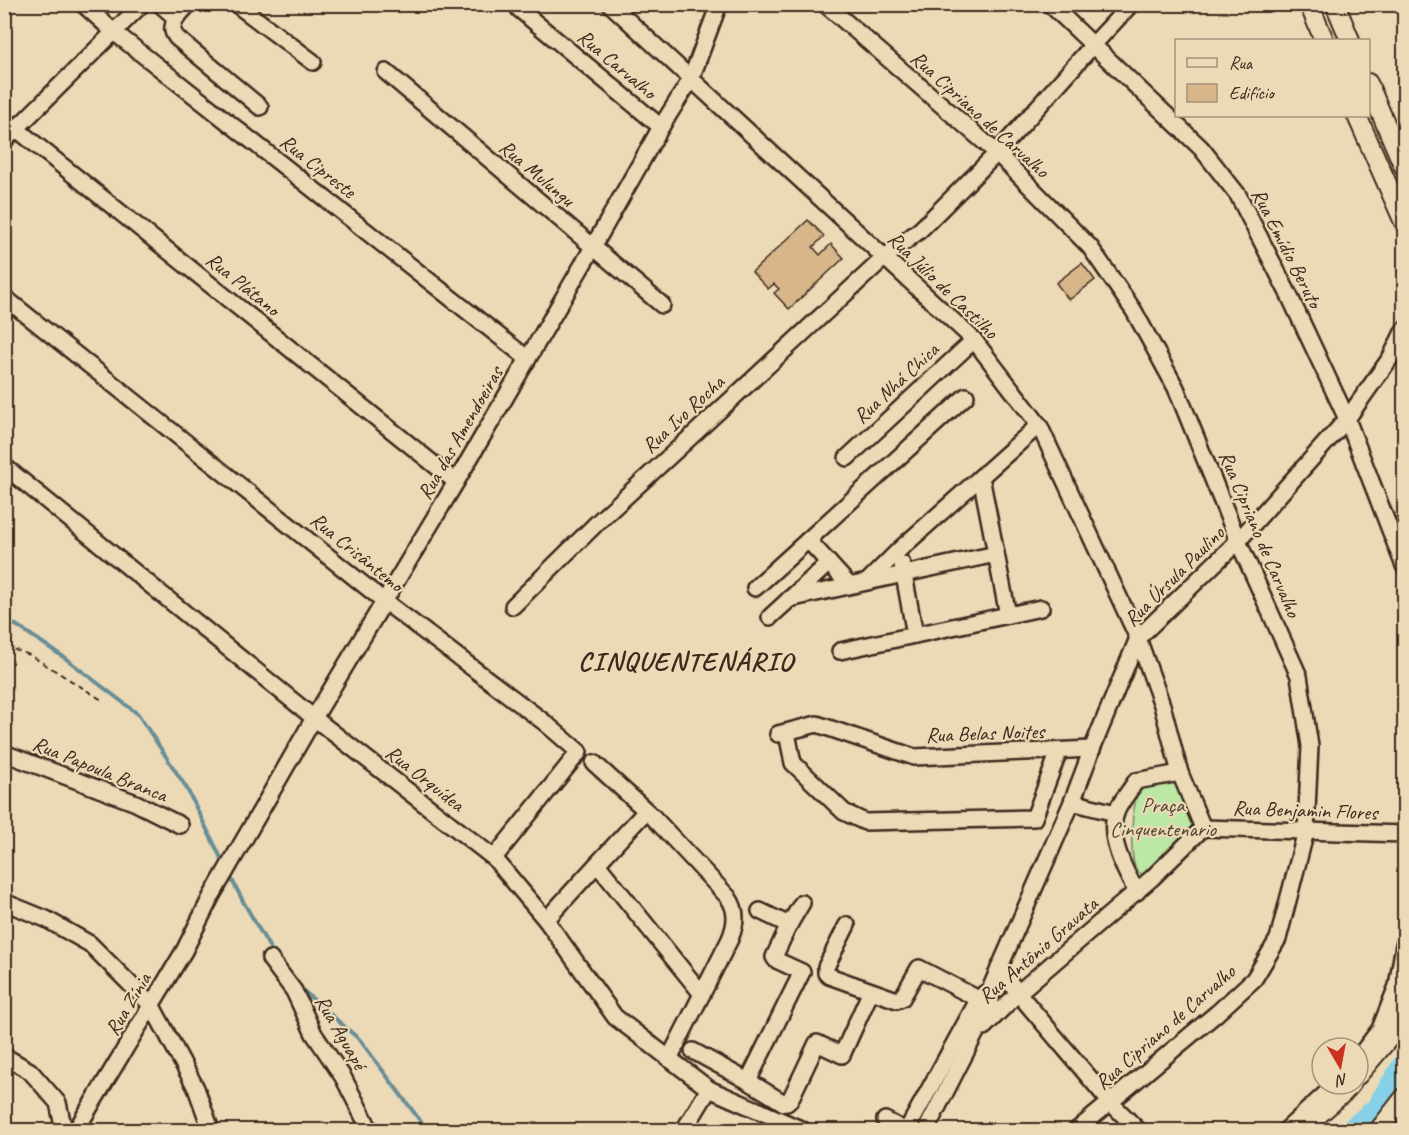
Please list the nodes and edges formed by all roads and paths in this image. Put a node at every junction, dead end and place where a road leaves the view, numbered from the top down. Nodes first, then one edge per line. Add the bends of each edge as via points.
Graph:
1 (83, 4) edge
2 (142, 4) edge
3 (160, 4) edge
4 (189, 4) edge
5 (236, 4) edge
6 (610, 4) edge
7 (719, 4) edge
8 (825, 4) edge
9 (1050, 4) edge
10 (1131, 4) edge
11 (1309, 4) edge
12 (1335, 4) edge
13 (519, 9) dead end
14 (176, 18) junction
15 (114, 32) junction
16 (1324, 39) edge
17 (1350, 39) edge
18 (1093, 45) junction
19 (313, 62) dead end
20 (386, 72) dead end
21 (691, 79) junction
22 (1370, 88) edge
23 (260, 107) dead end
24 (1357, 117) edge
25 (10, 124) edge
26 (661, 128) junction
27 (4, 141) edge
28 (997, 153) junction
29 (1404, 167) edge
30 (1404, 222) edge
31 (593, 247) junction
32 (885, 257) junction
33 (4, 297) edge
34 (662, 305) dead end
35 (1404, 330) edge
36 (974, 339) junction
37 (528, 358) junction
38 (966, 396) dead end
39 (1347, 419) junction
40 (1039, 425) junction
41 (847, 458) dead end
42 (4, 466) edge
43 (981, 477) junction
44 (456, 482) junction
45 (808, 540) junction
46 (1238, 541) junction
47 (899, 550) junction
48 (996, 554) junction
49 (829, 563) junction
50 (1404, 566) edge
51 (903, 573) junction
52 (868, 581) junction
53 (849, 585) junction
54 (755, 588) dead end
55 (789, 599) junction
56 (384, 602) junction
57 (513, 606) dead end
58 (1041, 608) dead end
59 (1008, 615) junction
60 (770, 617) dead end
61 (915, 635) junction
62 (1138, 638) junction
63 (4, 646) edge
64 (840, 651) dead end
65 (102, 700) dead end
66 (314, 718) junction
67 (1092, 749) junction
68 (1059, 751) junction
69 (4, 753) edge
70 (594, 763) dead end
71 (1180, 772) junction
72 (1072, 802) junction
73 (263, 807) joint
74 (646, 811) junction
75 (1115, 813) junction
76 (180, 825) dead end
77 (1203, 828) junction
78 (1306, 831) junction
79 (1404, 834) edge
80 (494, 858) junction
81 (597, 864) junction
82 (1137, 892) junction
83 (4, 902) edge
84 (802, 903) dead end
85 (760, 911) dead end
86 (546, 920) junction
87 (789, 925) junction
88 (847, 925) dead end
89 (1404, 945) edge
90 (270, 959) dead end
91 (999, 968) junction
92 (801, 972) junction
93 (826, 973) junction
94 (871, 991) junction
95 (1018, 993) junction
96 (702, 994) junction
97 (984, 1002) junction
98 (152, 1006) junction
99 (1404, 1006) edge
100 (1370, 1042) edge
101 (970, 1043) junction
102 (693, 1051) dead end
103 (4, 1056) edge
104 (669, 1059) junction
105 (1370, 1061) edge
106 (748, 1082) junction
107 (709, 1089) junction
108 (1323, 1096) edge
109 (1340, 1096) edge
110 (1404, 1098) edge
111 (1110, 1102) junction
112 (885, 1120) dead end
113 (64, 1131) edge
114 (76, 1131) edge
115 (211, 1131) edge
116 (370, 1131) edge
117 (684, 1131) edge
118 (802, 1131) edge
119 (906, 1131) edge
120 (926, 1131) edge
121 (1077, 1131) edge
122 (1138, 1131) edge
123 (1286, 1131) edge
124 (1301, 1131) edge
125 (1379, 1131) edge

1 - 15 street, Rua Cipreste
2 - 15 street
3 - 14 street
4 - 14 street
5 - 19 street
6 - 21 street, Rua Júlio de Castilho
7 - 21 street, Rua das Amendoeiras
8 - 28 street, Rua Cipriano de Carvalho
9 - 18 street, Rua Emídio Beruto
10 - 18 street, Rua Ivo Rocha
11 - 16 main road
12 - 17 main road
13 - 26 street, Rua Carvalho
14 - 23 street via 172,26 177,38
15 - 25 street
15 - 37 street, Rua Cipreste
18 - 28 street, Rua Ivo Rocha
18 - 39 street, Rua Emídio Beruto via 1201,148 1238,195
20 - 31 street, Rua Mulungu
21 - 26 street, Rua das Amendoeiras
21 - 32 street, Rua Júlio de Castilho
22 - 29 main road
24 - 30 main road
25 - 27 street
25 - 44 street, Rua Plátano
26 - 31 street, Rua das Amendoeiras
28 - 32 street, Rua Ivo Rocha via 920,230
28 - 46 street, Rua Cipriano de Carvalho via 1090,247 1134,311 1176,388
31 - 34 street, Rua Mulungu
31 - 37 street, Rua das Amendoeiras
32 - 36 street, Rua Júlio de Castilho
32 - 57 street, Rua Ivo Rocha via 599,521
33 - 56 street, Rua Crisântemo
35 - 39 street, Rua Úrsula Paulino via 1391,357
36 - 40 street, Rua Júlio de Castilho
36 - 41 street, Rua Nhá Chica
37 - 44 street, Rua das Amendoeiras
38 - 45 street
39 - 46 street, Rua Úrsula Paulino
39 - 50 street, Rua Emídio Beruto
40 - 43 street
40 - 62 street, Rua Júlio de Castilho
42 - 66 street, Rua Orquídea
43 - 47 street
43 - 48 street
44 - 56 street, Rua das Amendoeiras
45 - 49 street
45 - 54 street
46 - 62 street, Rua Úrsula Paulino
46 - 78 street, Rua Cipriano de Carvalho via 1299,676 1310,746
47 - 51 street
47 - 52 street
48 - 51 street
48 - 59 street
49 - 53 street
49 - 55 street
51 - 52 street
51 - 61 street
52 - 53 street
53 - 55 street
55 - 60 street
56 - 66 street, Rua das Amendoeiras
56 - 80 street, Rua Crisântemo via 579,752
58 - 59 street
59 - 61 street
61 - 64 street
62 - 67 street, Rua Úrsula Paulino
62 - 71 street, Rua Júlio de Castilho
63 - 65 path via 30,655
66 - 73 street, Rua das Amendoeiras
66 - 80 street, Rua Orquídea
67 - 68 street, Rua Belas Noites
67 - 72 street, Rua Úrsula Paulino
68 - 68 street, Rua Belas Noites via 914,757 817,724 782,734 793,763 844,812 865,822 1034,818
69 - 76 street, Rua Papoula Branca via 136,803
70 - 74 street
71 - 75 street via 1136,781
71 - 77 street, Rua Júlio de Castilho
72 - 75 street
72 - 91 street, Rua Úrsula Paulino
73 - 98 street, Rua Zínia
74 - 81 street
74 - 96 street via 728,897 734,909 733,932
75 - 82 street via 1113,836
77 - 78 street, Rua Benjamin Flores
77 - 82 street, Rua Antônio Gravata
78 - 79 street, Rua Benjamin Flores
78 - 111 street, Rua Cipriano de Carvalho via 1278,939 1254,979
80 - 86 street, Rua Orquídea
81 - 86 street
81 - 96 street
82 - 95 street, Rua Antônio Gravata
83 - 98 street via 46,919 90,944
84 - 87 street
85 - 87 street
86 - 104 street, Rua Orquídea via 615,1017
87 - 92 street via 774,957
88 - 93 street
89 - 100 street via 1397,986 1380,1029
90 - 116 street, Rua Aguapé via 294,991
91 - 95 street
91 - 97 street, Rua Úrsula Paulino
92 - 93 street via 812,976
92 - 106 street
93 - 94 street
94 - 97 street via 900,1000 919,968
94 - 106 street via 842,1055 817,1044 787,1103
95 - 101 street, Rua Antônio Gravata
95 - 111 street
96 - 104 street
97 - 101 street, Rua Úrsula Paulino
97 - 119 street, Rua Úrsula Paulino
98 - 114 street, Rua Zínia
98 - 115 street via 196,1088
99 - 105 main road via 1389,1038
101 - 120 street, Rua Úrsula Paulino
102 - 106 street
103 - 113 street via 30,1071 58,1103
104 - 107 street, Rua Orquídea
107 - 117 street
107 - 118 street, Rua Orquídea
108 - 123 street
109 - 124 main road
110 - 125 main road
111 - 121 street, Rua Cipriano de Carvalho
111 - 122 street
112 - 119 street

